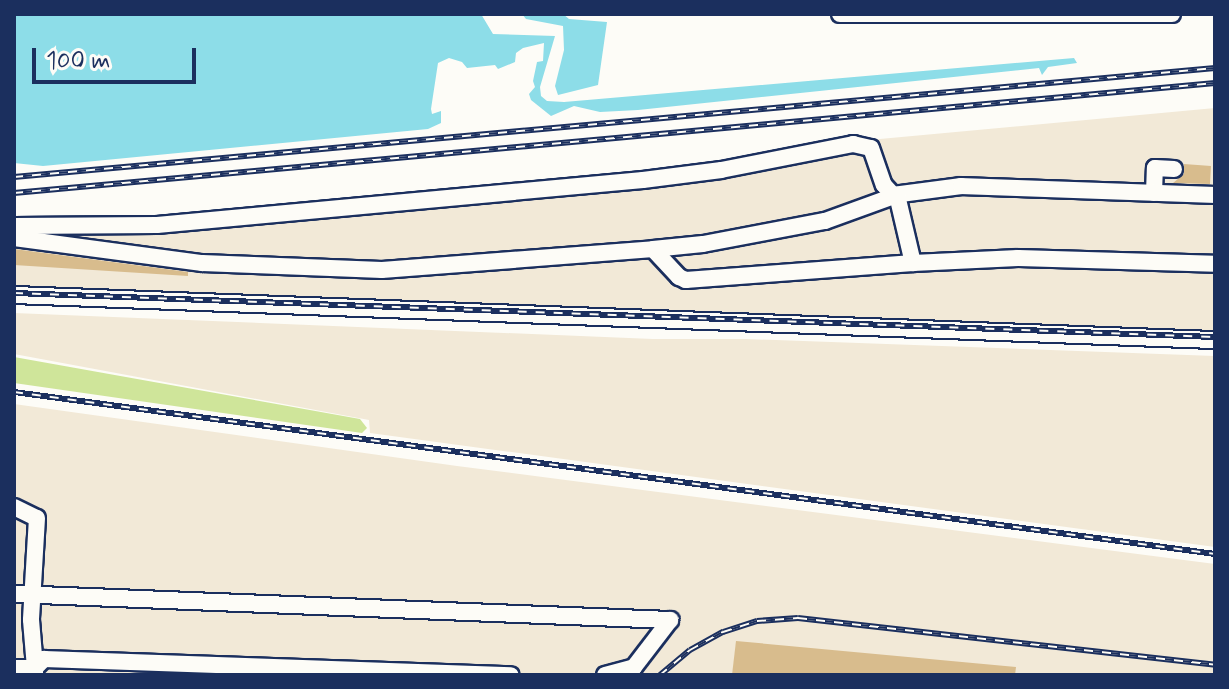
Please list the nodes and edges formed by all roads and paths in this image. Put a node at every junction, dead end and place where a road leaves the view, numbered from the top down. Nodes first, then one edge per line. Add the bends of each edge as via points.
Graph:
1 (840, 14) edge
2 (1172, 14) edge
3 (1174, 169) dead end
4 (1154, 193) junction
5 (897, 195) junction
6 (1215, 195) edge
7 (14, 226) edge
8 (14, 238) edge
9 (653, 249) junction
10 (913, 263) junction
11 (1215, 264) edge
12 (14, 295) edge
13 (1215, 340) edge
14 (14, 507) edge
15 (14, 594) edge
16 (32, 596) junction
17 (14, 668) edge
18 (35, 672) edge
19 (511, 675) edge
20 (605, 675) edge

1 - 2 lane
3 - 4 lane via 1155,168
4 - 5 lane via 961,186
4 - 6 lane
5 - 7 lane via 885,188 871,148 853,144 643,180 157,225
5 - 9 lane via 825,221
5 - 10 lane
8 - 9 lane via 202,263 355,270
9 - 10 lane via 686,280
10 - 11 lane via 1031,258
12 - 13 lane
14 - 16 lane via 37,518
15 - 16 lane
16 - 18 lane
16 - 20 lane via 670,620 634,667
17 - 18 lane
18 - 19 lane via 44,659

